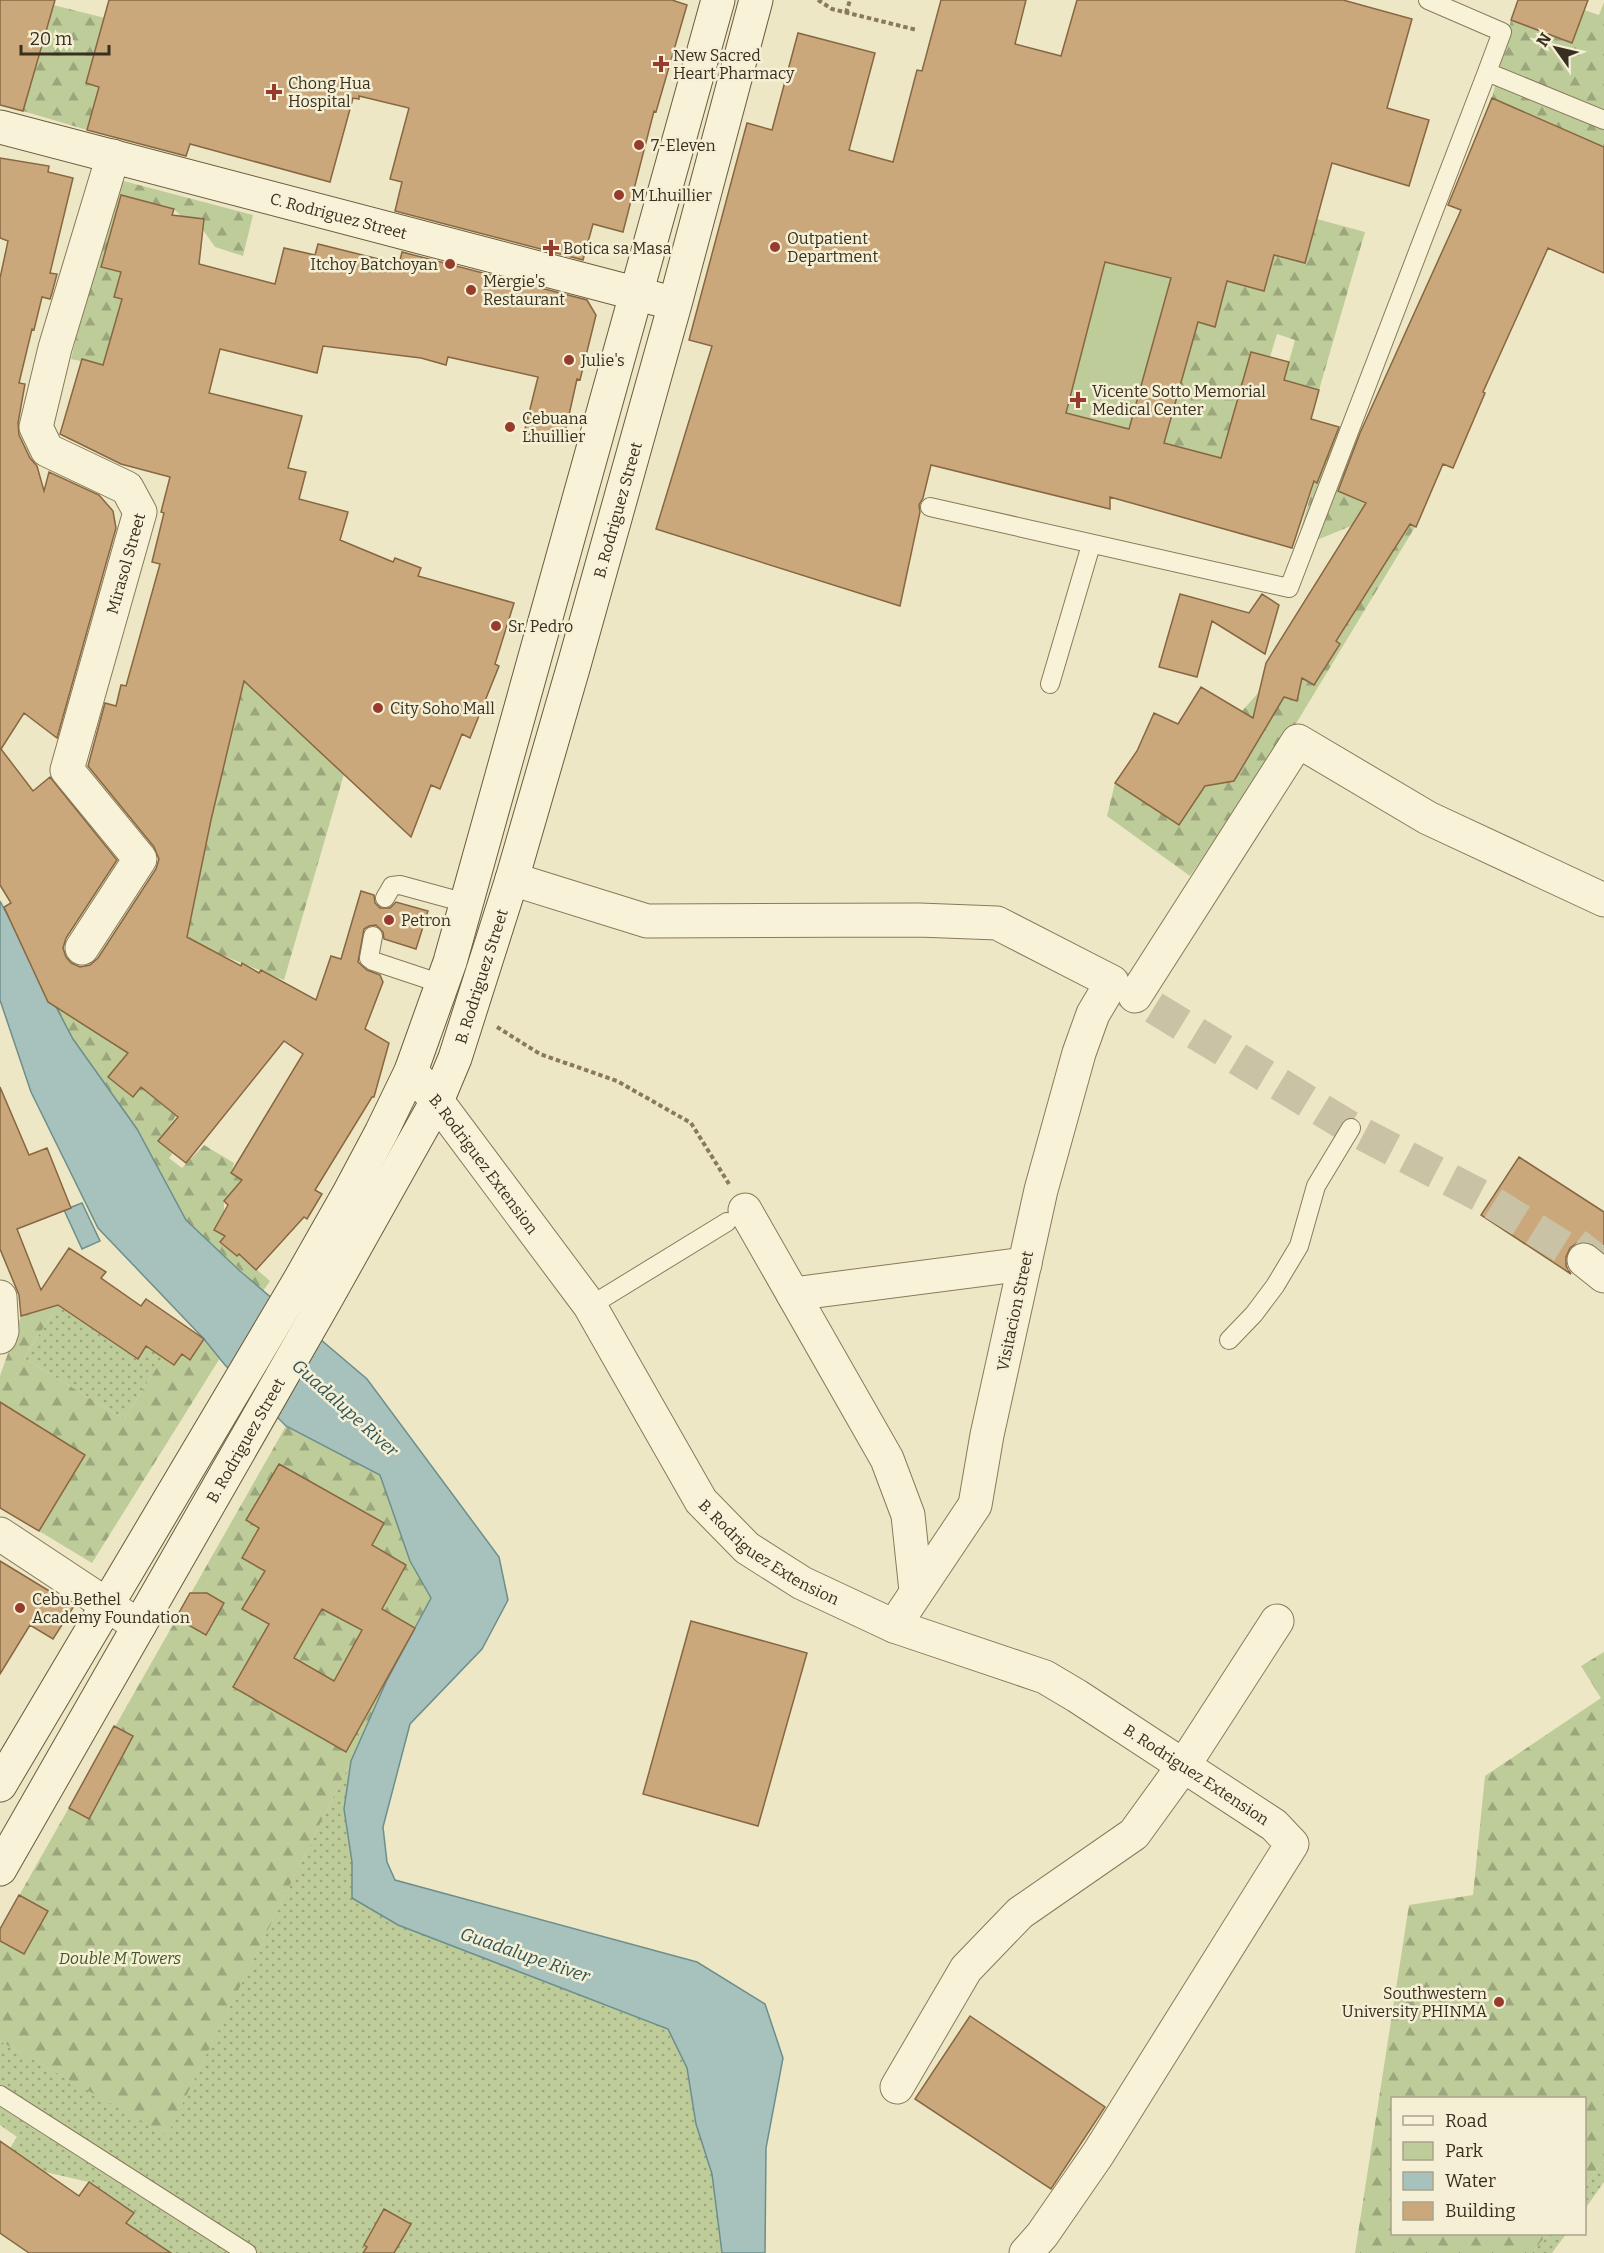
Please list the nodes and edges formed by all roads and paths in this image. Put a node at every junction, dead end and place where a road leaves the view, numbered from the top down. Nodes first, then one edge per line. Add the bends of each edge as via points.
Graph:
1 (718, 0) edge
2 (756, 0) edge
3 (818, 0) edge
4 (850, 0) edge
5 (1428, 0) edge
6 (846, 13) junction
7 (917, 30) dead end
8 (1487, 72) junction
9 (1604, 120) edge
10 (0, 127) edge
11 (113, 156) junction
12 (637, 294) junction
13 (675, 304) junction
14 (930, 507) dead end
15 (1091, 545) junction
16 (1050, 684) dead end
17 (512, 879) junction
18 (385, 898) dead end
19 (1604, 900) edge
20 (466, 903) junction
21 (373, 936) dead end
22 (82, 948) dead end
23 (442, 984) junction
24 (1123, 989) junction
25 (471, 1011) junction
26 (411, 1071) junction
27 (437, 1101) junction
28 (1351, 1128) dead end
29 (736, 1216) junction
30 (1025, 1264) junction
31 (793, 1294) junction
32 (0, 1298) edge
33 (590, 1306) junction
34 (0, 1337) edge
35 (1229, 1340) dead end
36 (0, 1534) edge
37 (916, 1592) junction
38 (107, 1605) junction
39 (1277, 1621) dead end
40 (139, 1626) junction
41 (894, 1626) junction
42 (1184, 1765) junction
43 (0, 1785) edge
44 (0, 1869) edge
45 (897, 2087) dead end
46 (0, 2095) edge
47 (247, 2253) edge
48 (1026, 2253) edge

1 - 12 street, B. Rodriguez Street
2 - 13 street, B. Rodriguez Street
3 - 6 path
4 - 6 path
5 - 8 lane via 1502,32
6 - 7 path
8 - 9 lane
8 - 15 lane via 1289,588
10 - 11 street, C. Rodriguez Street
11 - 12 street, C. Rodriguez Street
11 - 22 street, Mirasol Street via 55,348 36,427 47,450 127,488 140,512 67,770 140,860
12 - 13 street, C. Rodriguez Street
12 - 20 street, B. Rodriguez Street
13 - 17 street, B. Rodriguez Street
14 - 15 lane
15 - 16 lane
17 - 24 street via 647,921 998,923
17 - 25 street, B. Rodriguez Street
18 - 20 lane via 392,886 400,885
19 - 24 street, Visitacion Street via 1428,818 1299,741
20 - 23 street, B. Rodriguez Street
21 - 23 lane via 368,953 373,961
23 - 26 street, B. Rodriguez Street
24 - 30 street, Visitacion Street via 1093,1014 1079,1053
25 - 27 street, B. Rodriguez Street
25 - 29 path via 540,1054 617,1081 691,1123
26 - 27 street, B. Rodriguez Extension
26 - 38 street, B. Rodriguez Street via 298,1283
27 - 33 street, B. Rodriguez Extension
27 - 40 street, B. Rodriguez Street
28 - 35 lane via 1316,1186 1299,1246 1275,1286
29 - 31 street
29 - 33 lane
30 - 31 street
30 - 37 street, Visitacion Street via 975,1505
31 - 37 street via 887,1459 908,1515
32 - 34 street
33 - 41 street, B. Rodriguez Extension via 701,1501 747,1548 802,1583
36 - 38 street
37 - 41 street, Visitacion Street
38 - 40 street
38 - 43 street, B. Rodriguez Street
39 - 42 street
40 - 44 street, B. Rodriguez Street
41 - 42 street, B. Rodriguez Extension via 1045,1677
42 - 45 street via 1134,1833 1020,1913 966,1969
42 - 48 street, B. Rodriguez Extension via 1274,1825 1292,1844 1098,2154
46 - 47 lane

